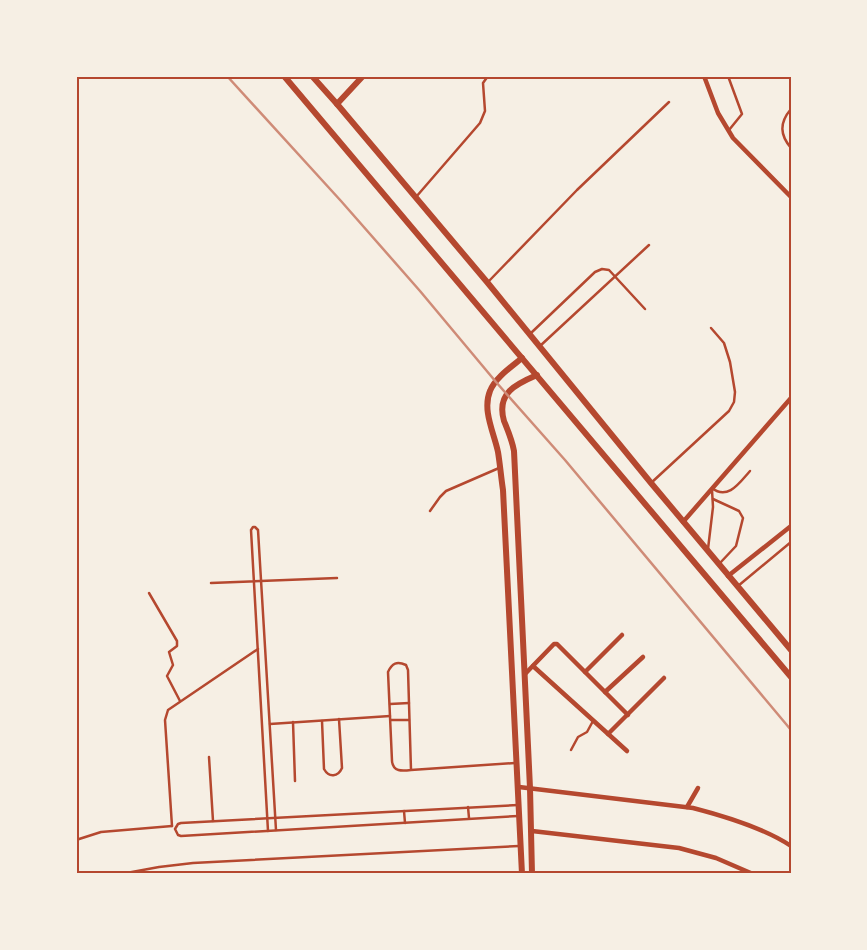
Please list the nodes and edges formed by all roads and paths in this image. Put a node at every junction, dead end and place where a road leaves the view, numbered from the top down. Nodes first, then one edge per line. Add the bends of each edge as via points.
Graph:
1 (284, 76) edge
2 (312, 76) edge
3 (364, 76) edge
4 (488, 76) edge
5 (704, 76) edge
6 (728, 76) edge
7 (669, 102) dead end
8 (337, 104) junction
9 (791, 109) edge
10 (728, 131) junction
11 (791, 148) edge
12 (791, 197) edge
13 (415, 198) junction
14 (649, 245) dead end
15 (615, 276) junction
16 (487, 282) junction
17 (645, 309) dead end
18 (711, 328) dead end
19 (530, 334) junction
20 (540, 346) junction
21 (522, 358) junction
22 (537, 375) junction
23 (791, 398) edge
24 (500, 467) junction
25 (514, 467) junction
26 (750, 472) dead end
27 (651, 483) junction
28 (712, 489) junction
29 (713, 499) junction
30 (430, 511) dead end
31 (683, 522) junction
32 (791, 526) edge
33 (790, 545) edge
34 (708, 551) junction
35 (719, 564) junction
36 (728, 576) junction
37 (338, 578) dead end
38 (261, 581) junction
39 (254, 582) junction
40 (211, 583) dead end
41 (737, 586) junction
42 (149, 593) dead end
43 (622, 635) dead end
44 (258, 649) junction
45 (791, 650) edge
46 (258, 657) junction
47 (266, 657) junction
48 (643, 657) dead end
49 (533, 666) junction
50 (585, 672) junction
51 (525, 674) junction
52 (791, 677) edge
53 (664, 678) dead end
54 (605, 692) junction
55 (180, 701) junction
56 (409, 703) junction
57 (390, 704) junction
58 (628, 715) junction
59 (390, 718) junction
60 (322, 720) junction
61 (339, 720) junction
62 (409, 720) junction
63 (593, 720) junction
64 (293, 722) junction
65 (270, 725) junction
66 (262, 726) junction
67 (608, 734) junction
68 (571, 750) dead end
69 (627, 751) dead end
70 (209, 757) dead end
71 (517, 763) junction
72 (411, 770) junction
73 (295, 780) dead end
74 (518, 787) junction
75 (530, 788) junction
76 (698, 788) dead end
77 (519, 805) junction
78 (468, 807) junction
79 (687, 807) junction
80 (404, 811) junction
81 (520, 816) junction
82 (267, 818) junction
83 (275, 818) junction
84 (469, 819) junction
85 (213, 821) junction
86 (406, 822) junction
87 (174, 826) junction
88 (276, 830) junction
89 (268, 831) junction
90 (532, 831) junction
91 (76, 840) edge
92 (521, 846) junction
93 (791, 846) edge
94 (121, 874) edge
95 (522, 874) edge
96 (532, 874) edge
97 (753, 874) edge

1 - 21 main road
2 - 8 main road
3 - 8 main road
4 - 13 lane via 484,83 485,111 480,123
5 - 10 street
6 - 10 lane via 742,114
7 - 16 lane
8 - 13 main road
9 - 11 lane via 784,118 782,132
10 - 12 street
13 - 16 main road
14 - 15 lane
15 - 17 lane
15 - 19 lane via 609,270 595,272
15 - 20 lane
16 - 19 main road
18 - 27 lane via 728,352 734,402 729,411
19 - 20 main road
20 - 27 main road
21 - 22 main road
21 - 24 main road via 494,385 488,396 489,417
22 - 25 main road via 513,386 503,404 503,416 513,444
22 - 52 main road
23 - 28 street
24 - 25 main road
24 - 30 lane via 446,491
24 - 71 main road
25 - 51 main road
26 - 28 lane via 730,492
27 - 31 main road
28 - 29 lane
28 - 31 street
29 - 34 lane
29 - 35 lane via 739,511 742,518 736,546
31 - 34 main road
32 - 36 street
33 - 41 lane
34 - 35 main road
35 - 36 main road
36 - 41 main road
37 - 38 lane
38 - 39 lane
38 - 39 lane via 258,530 253,527
38 - 47 lane
39 - 40 lane
39 - 44 lane
41 - 45 main road
42 - 55 lane via 178,642 170,652 173,666 167,676
43 - 50 street
44 - 46 lane
44 - 55 lane
46 - 47 lane
46 - 66 lane
47 - 65 lane
48 - 54 street
49 - 50 street via 555,644
49 - 51 street
49 - 63 street
50 - 54 street
51 - 75 main road
53 - 58 street
54 - 58 street
55 - 87 lane via 168,710 165,720
56 - 57 lane
56 - 57 lane via 408,670 406,665 395,663 388,672
56 - 62 lane
57 - 59 lane
58 - 67 street
59 - 61 lane
59 - 62 lane
59 - 72 lane via 392,764 400,771
60 - 61 lane
60 - 61 lane via 324,769 331,776 342,768
60 - 64 lane
62 - 72 lane
63 - 67 street
63 - 68 lane
64 - 65 lane
64 - 73 lane
65 - 66 lane
65 - 83 lane
66 - 82 lane
67 - 69 street
70 - 85 lane
71 - 72 lane
71 - 74 main road
74 - 75 street
74 - 77 main road
75 - 79 street
75 - 90 main road
76 - 79 street
77 - 78 lane
77 - 81 main road
78 - 80 lane
78 - 84 lane
79 - 93 street via 714,813
80 - 83 lane
80 - 86 lane
81 - 84 lane
81 - 92 main road
82 - 83 lane
82 - 85 lane
82 - 89 lane
83 - 88 lane
84 - 86 lane
85 - 87 lane
86 - 88 lane
87 - 89 lane via 176,833 182,836
87 - 91 lane via 107,831
88 - 89 lane
90 - 96 main road
90 - 97 street via 679,848 716,858
92 - 94 lane via 193,863
92 - 95 main road

